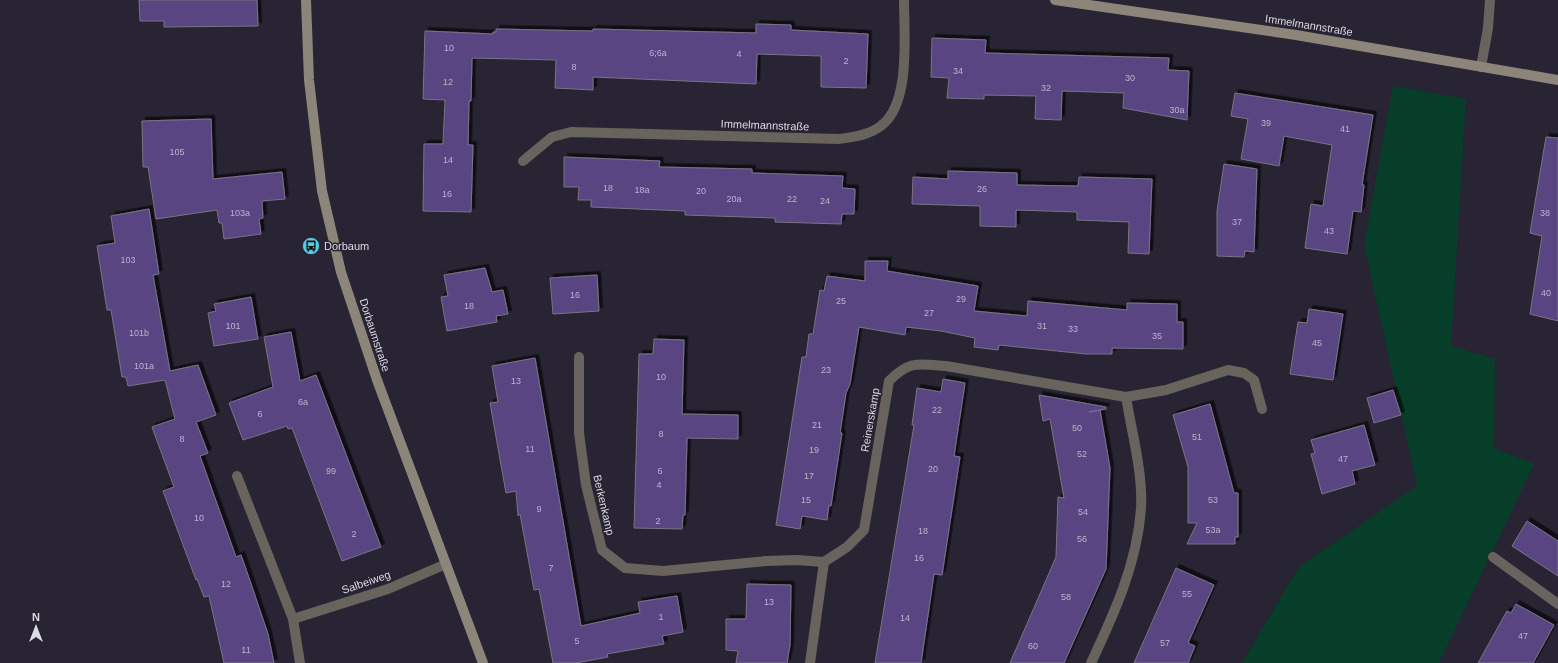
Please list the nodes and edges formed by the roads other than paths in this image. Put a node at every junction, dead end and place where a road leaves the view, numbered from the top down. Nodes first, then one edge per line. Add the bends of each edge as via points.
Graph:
1 (306, 0) edge
2 (904, 0) edge
3 (1055, 0) edge
4 (1490, 0) edge
5 (1481, 67) junction
6 (1558, 80) edge
7 (523, 161) dead end
8 (580, 357) dead end
9 (1126, 397) junction
10 (1262, 409) dead end
11 (237, 476) dead end
12 (1493, 557) dead end
13 (824, 562) junction
14 (446, 564) junction
15 (1558, 604) edge
16 (293, 619) junction
17 (300, 663) edge
18 (483, 663) edge
19 (810, 663) edge
20 (1091, 663) edge

1 - 14 street, Dorbaumstraße via 312,115 330,230 341,272 377,380
2 - 7 street, Immelmannstraße via 903,84 898,105 882,125 860,137 839,139 571,132 552,137
3 - 5 street, Immelmannstraße via 1296,35
4 - 5 street
5 - 6 street, Immelmannstraße
8 - 13 street, Berkenkamp via 579,434 586,485 602,550 625,568 663,571 766,561
9 - 10 street, Reinerskamp via 1166,390 1228,370 1244,373 1254,380
9 - 13 street, Reinerskamp via 946,366 918,364 902,368 889,381 864,530 847,547
9 - 20 street via 1139,471 1141,509 1136,549 1126,582
11 - 16 street
12 - 15 street
13 - 19 street
14 - 16 street, Salbeiweg via 388,588
14 - 18 street, Dorbaumstraße
16 - 17 street

